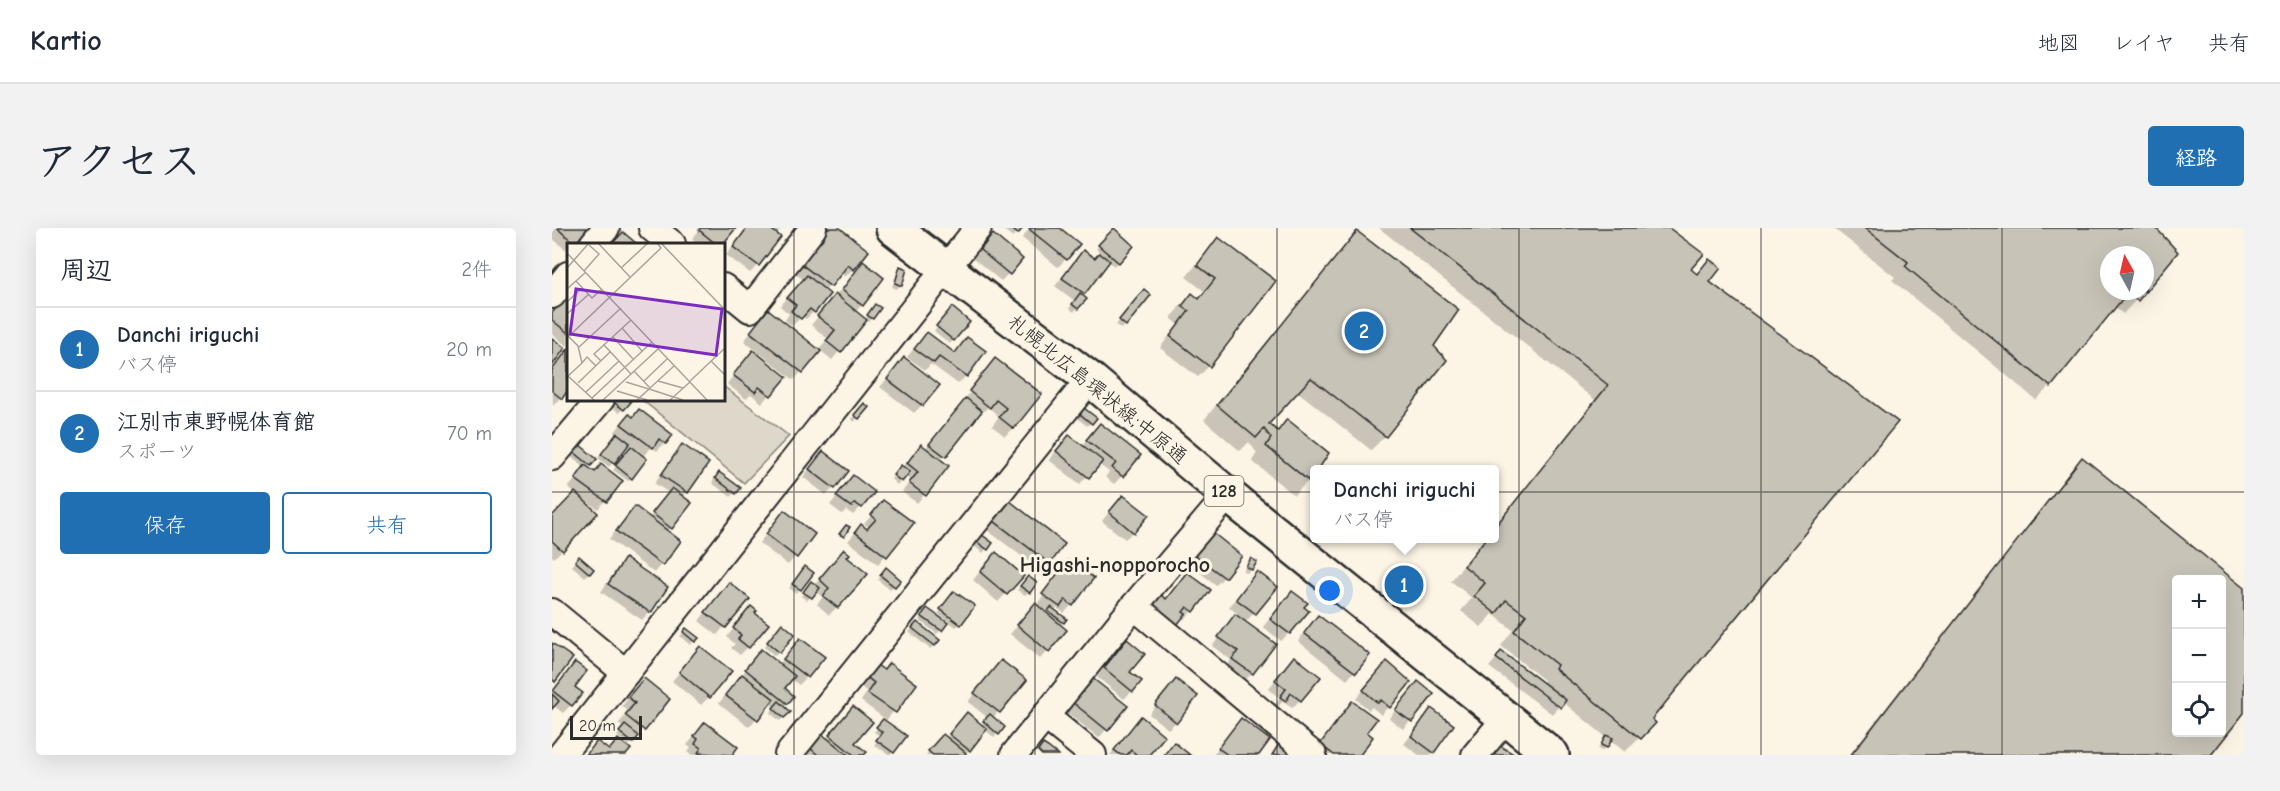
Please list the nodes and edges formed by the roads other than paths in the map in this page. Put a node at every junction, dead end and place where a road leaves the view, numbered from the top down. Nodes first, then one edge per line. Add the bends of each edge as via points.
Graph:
1 (606, 228) edge
2 (652, 228) edge
3 (813, 228) edge
4 (893, 228) edge
5 (978, 228) edge
6 (594, 243) edge
7 (671, 243) edge
8 (946, 269) junction
9 (567, 276) edge
10 (724, 288) edge
11 (552, 295) edge
12 (1090, 379) junction
13 (600, 400) edge
14 (555, 449) edge
15 (1228, 495) junction
16 (1134, 606) junction
17 (552, 612) edge
18 (626, 673) junction
19 (1045, 716) junction
20 (1507, 717) junction
21 (561, 755) edge
22 (788, 755) edge
23 (1014, 755) edge
24 (1093, 755) edge
25 (1313, 755) edge
26 (1475, 755) edge
27 (1552, 755) edge

1 - 6 street
2 - 7 street
3 - 10 street via 750,309
4 - 8 main road, 札幌北広島環状線;中原通 / 128
5 - 8 street
8 - 12 main road, 札幌北広島環状線;中原通 / 128
8 - 18 street
9 - 11 street
12 - 15 main road, 札幌北広島環状線;中原通 / 128
12 - 22 street
13 - 14 street
15 - 16 street
15 - 20 main road, 札幌北広島環状線;中原通 / 128
16 - 19 street
16 - 25 street
17 - 18 street
18 - 21 street
19 - 23 street
19 - 24 street
20 - 26 street
20 - 27 main road, 札幌北広島環状線;中原通 / 128

